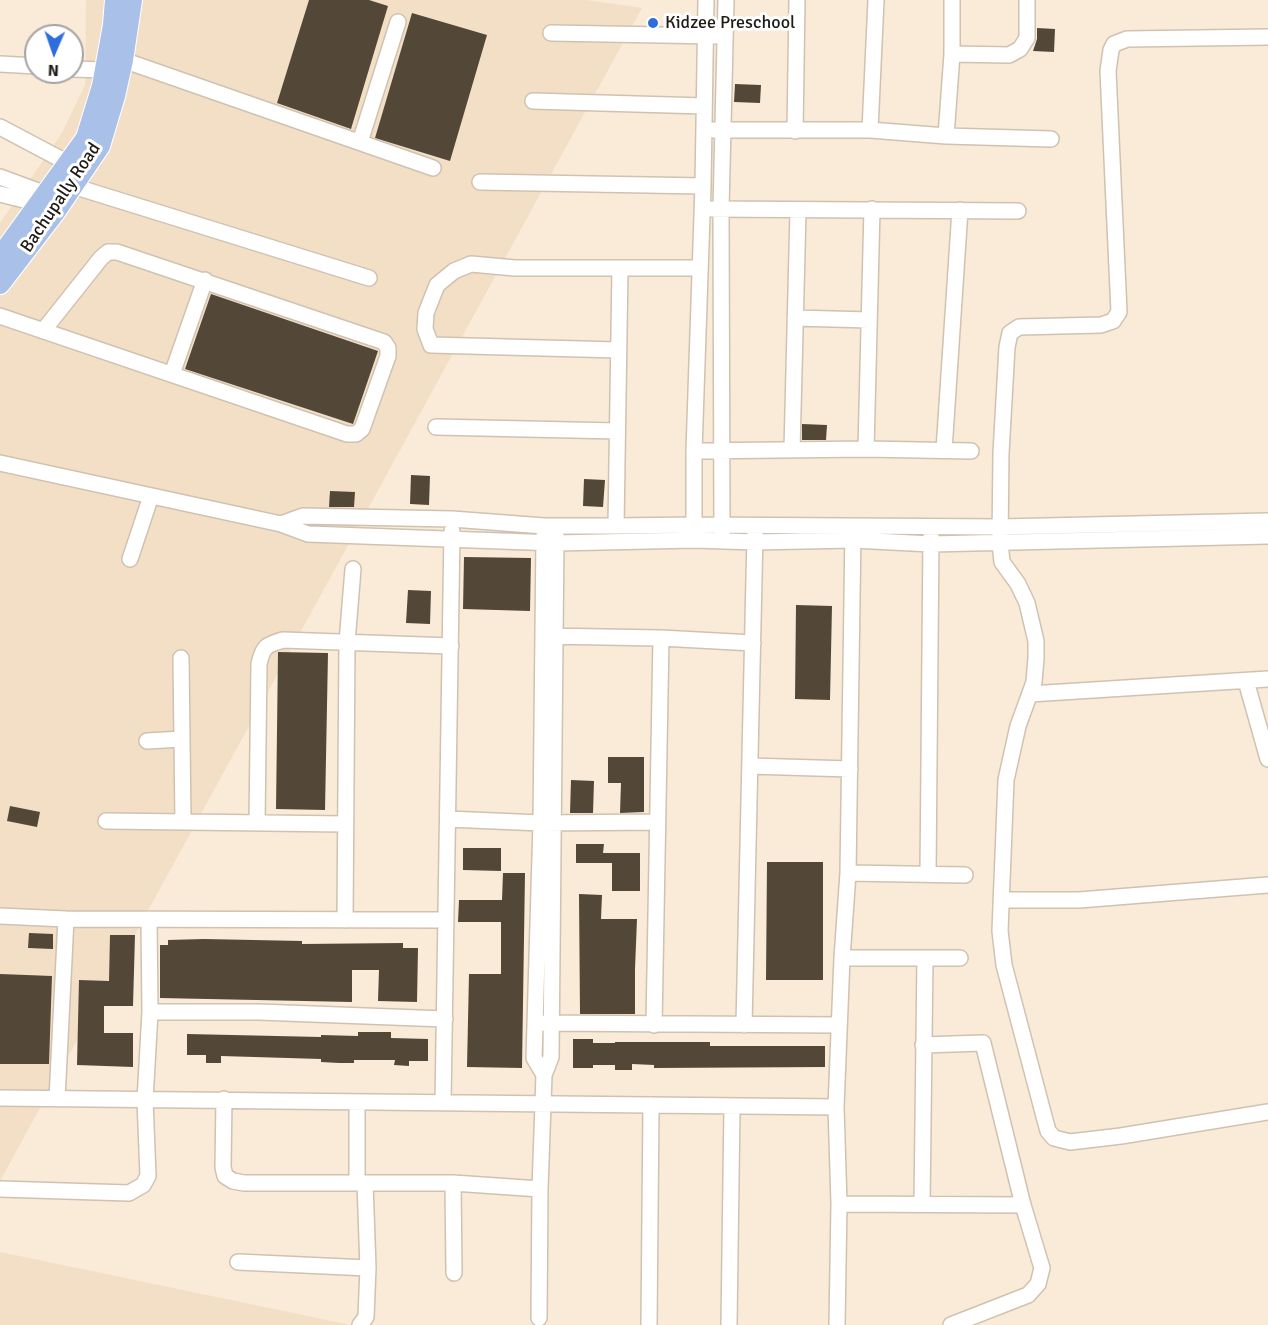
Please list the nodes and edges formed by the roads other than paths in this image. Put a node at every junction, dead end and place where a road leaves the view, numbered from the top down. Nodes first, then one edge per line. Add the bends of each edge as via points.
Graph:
1 (115, 0) edge
2 (132, 0) edge
3 (706, 0) edge
4 (726, 0) edge
5 (797, 0) edge
6 (876, 0) edge
7 (952, 0) edge
8 (1027, 0) edge
9 (399, 22) dead end
10 (551, 33) dead end
11 (706, 36) junction
12 (725, 37) junction
13 (1268, 37) edge
14 (951, 54) junction
15 (123, 60) junction
16 (0, 64) edge
17 (24, 65) edge
18 (84, 69) edge
19 (105, 70) junction
20 (533, 101) dead end
21 (704, 106) junction
22 (0, 127) edge
23 (704, 130) junction
24 (722, 130) junction
25 (870, 130) junction
26 (795, 131) junction
27 (946, 136) junction
28 (1050, 139) dead end
29 (360, 142) junction
30 (68, 163) junction
31 (432, 168) dead end
32 (0, 177) edge
33 (480, 182) dead end
34 (73, 186) junction
35 (703, 186) junction
36 (0, 194) edge
37 (43, 199) junction
38 (721, 209) junction
39 (872, 209) junction
40 (702, 210) junction
41 (960, 210) junction
42 (798, 211) junction
43 (1018, 211) dead end
44 (0, 257) edge
45 (620, 268) junction
46 (699, 268) junction
47 (369, 279) dead end
48 (205, 280) junction
49 (0, 284) edge
50 (0, 316) edge
51 (795, 318) junction
52 (869, 320) junction
53 (43, 331) junction
54 (618, 350) junction
55 (172, 374) junction
56 (436, 427) dead end
57 (617, 431) junction
58 (866, 449) junction
59 (792, 450) junction
60 (944, 450) junction
61 (694, 451) junction
62 (971, 451) dead end
63 (722, 452) junction
64 (0, 463) edge
65 (151, 495) junction
66 (452, 519) junction
67 (1268, 521) edge
68 (281, 524) junction
69 (723, 525) junction
70 (550, 526) junction
71 (616, 526) junction
72 (932, 527) junction
73 (1000, 527) junction
74 (694, 532) junction
75 (853, 533) junction
76 (755, 534) junction
77 (1268, 536) edge
78 (451, 539) junction
79 (722, 541) junction
80 (550, 542) junction
81 (1000, 543) junction
82 (931, 544) junction
83 (130, 559) dead end
84 (353, 569) dead end
85 (549, 636) junction
86 (661, 638) junction
87 (347, 642) junction
88 (753, 643) junction
89 (451, 646) junction
90 (181, 658) dead end
91 (1268, 679) edge
92 (1246, 681) junction
93 (1030, 694) junction
94 (182, 739) junction
95 (147, 741) dead end
96 (1268, 758) edge
97 (750, 766) junction
98 (849, 770) junction
99 (448, 819) junction
100 (106, 822) dead end
101 (183, 822) junction
102 (657, 822) junction
103 (257, 823) junction
104 (547, 823) junction
105 (345, 824) junction
106 (848, 873) junction
107 (928, 874) junction
108 (965, 875) dead end
109 (1268, 885) edge
110 (1001, 900) junction
111 (0, 916) edge
112 (66, 919) junction
113 (149, 919) junction
114 (345, 920) junction
115 (447, 920) junction
116 (842, 958) junction
117 (925, 958) junction
118 (960, 958) dead end
119 (150, 1012) junction
120 (445, 1019) junction
121 (543, 1023) junction
122 (654, 1025) junction
123 (744, 1025) junction
124 (838, 1025) junction
125 (923, 1045) junction
126 (0, 1098) edge
127 (57, 1099) junction
128 (145, 1100) junction
129 (224, 1100) junction
130 (357, 1102) junction
131 (443, 1103) junction
132 (543, 1105) junction
133 (651, 1105) junction
134 (732, 1107) junction
135 (836, 1107) junction
136 (1268, 1112) edge
137 (453, 1183) junction
138 (361, 1184) junction
139 (0, 1189) edge
140 (540, 1189) junction
141 (839, 1204) junction
142 (922, 1204) junction
143 (1023, 1205) junction
144 (238, 1262) dead end
145 (368, 1268) junction
146 (454, 1273) dead end
147 (538, 1318) dead end
148 (360, 1325) edge
149 (649, 1325) edge
150 (729, 1325) edge
151 (837, 1325) edge
152 (951, 1325) edge

1 - 19 main road, Bachupally Road
2 - 15 main road, Bachupally Road
3 - 11 street
4 - 12 street
5 - 26 street
6 - 25 street
7 - 14 street
8 - 14 street via 1027,38 1020,49 1009,55
9 - 29 street
10 - 11 street
11 - 12 street
11 - 21 street
12 - 24 street
13 - 73 street via 1127,39 1114,44 1108,71 1119,312 1113,321 1101,325 1019,327 1011,333 1006,347
14 - 27 street
15 - 29 street
15 - 34 main road, Bachupally Road via 100,146
16 - 17 street
18 - 19 street
19 - 30 main road, Bachupally Road via 86,138
20 - 21 street
21 - 23 street
22 - 30 street
23 - 24 street
23 - 35 street
24 - 26 street
24 - 38 street
25 - 26 street
25 - 27 street
27 - 28 street
29 - 31 street
30 - 37 main road, Bachupally Road
32 - 37 street
33 - 35 street
34 - 47 street
34 - 49 main road, Bachupally Road
35 - 40 street
36 - 37 street
37 - 44 main road, Bachupally Road
38 - 40 street
38 - 42 street
38 - 63 street
39 - 41 street
39 - 42 street
39 - 52 street
40 - 46 street
41 - 43 street
41 - 60 street
42 - 51 street
45 - 46 street
45 - 54 street
45 - 54 street via 471,264 437,285 426,313 425,329 431,345
46 - 61 street
48 - 53 street via 124,253 108,252
48 - 55 street
48 - 55 street via 384,342 388,348 387,363 362,429 356,434
50 - 53 street
51 - 52 street
51 - 59 street
52 - 58 street
53 - 55 street
54 - 57 street
56 - 57 street
57 - 71 street
58 - 59 street
58 - 60 street
59 - 63 street
60 - 62 street
61 - 63 street
61 - 74 street
63 - 69 street
64 - 65 street
65 - 68 street
65 - 83 street
66 - 68 street via 303,516
66 - 70 street
66 - 78 street
67 - 73 street
68 - 78 street via 308,534
69 - 74 street
69 - 76 street
69 - 79 street
70 - 71 street
70 - 80 street
71 - 74 street
72 - 73 street
72 - 75 street
72 - 82 street
73 - 81 street
74 - 79 street
74 - 80 street
75 - 76 street
75 - 82 street
75 - 98 street
76 - 79 street
76 - 88 street
77 - 81 street
78 - 80 street
78 - 89 street
80 - 85 street
81 - 82 street
81 - 93 street via 1002,562 1022,594 1033,622 1036,658
82 - 107 street
84 - 87 street
85 - 86 street
85 - 104 street
86 - 88 street
86 - 102 street
87 - 89 street
87 - 103 street via 283,639 261,652
87 - 105 street
88 - 97 street
89 - 99 street
90 - 94 street
91 - 92 street
92 - 93 street
92 - 96 street
93 - 110 street via 1009,763
94 - 95 street
94 - 101 street
97 - 98 street
97 - 123 street
98 - 106 street
99 - 104 street
99 - 115 street
100 - 101 street
101 - 103 street
102 - 104 street
102 - 122 street
103 - 105 street
104 - 121 street
105 - 114 street
106 - 107 street
106 - 116 street
107 - 108 street
109 - 110 street via 1079,900
110 - 136 street via 1004,965 1048,1131 1054,1138 1070,1142 1121,1136
111 - 112 street
112 - 113 street
112 - 127 street
113 - 114 street
113 - 119 street
114 - 115 street
115 - 120 street
116 - 117 street
116 - 124 street
117 - 118 street
117 - 125 street
119 - 120 street
119 - 128 street
120 - 131 street
121 - 122 street
121 - 132 street via 551,1057 544,1075
122 - 123 street
123 - 124 street
124 - 135 street
125 - 142 street
125 - 143 street via 983,1043
126 - 127 street
127 - 128 street
128 - 129 street
128 - 139 street via 148,1176 143,1185 129,1193
129 - 130 street
129 - 138 street via 223,1167 225,1176 233,1181
130 - 131 street
130 - 138 street
131 - 132 street
132 - 133 street
132 - 140 street
133 - 134 street
133 - 149 street
134 - 135 street
134 - 150 street
135 - 141 street
137 - 138 street
137 - 140 street
137 - 146 street
138 - 145 street
140 - 147 street
141 - 142 street
141 - 151 street
142 - 143 street
143 - 152 street via 1042,1268 1038,1284 1028,1295
144 - 145 street
145 - 148 street via 366,1317

